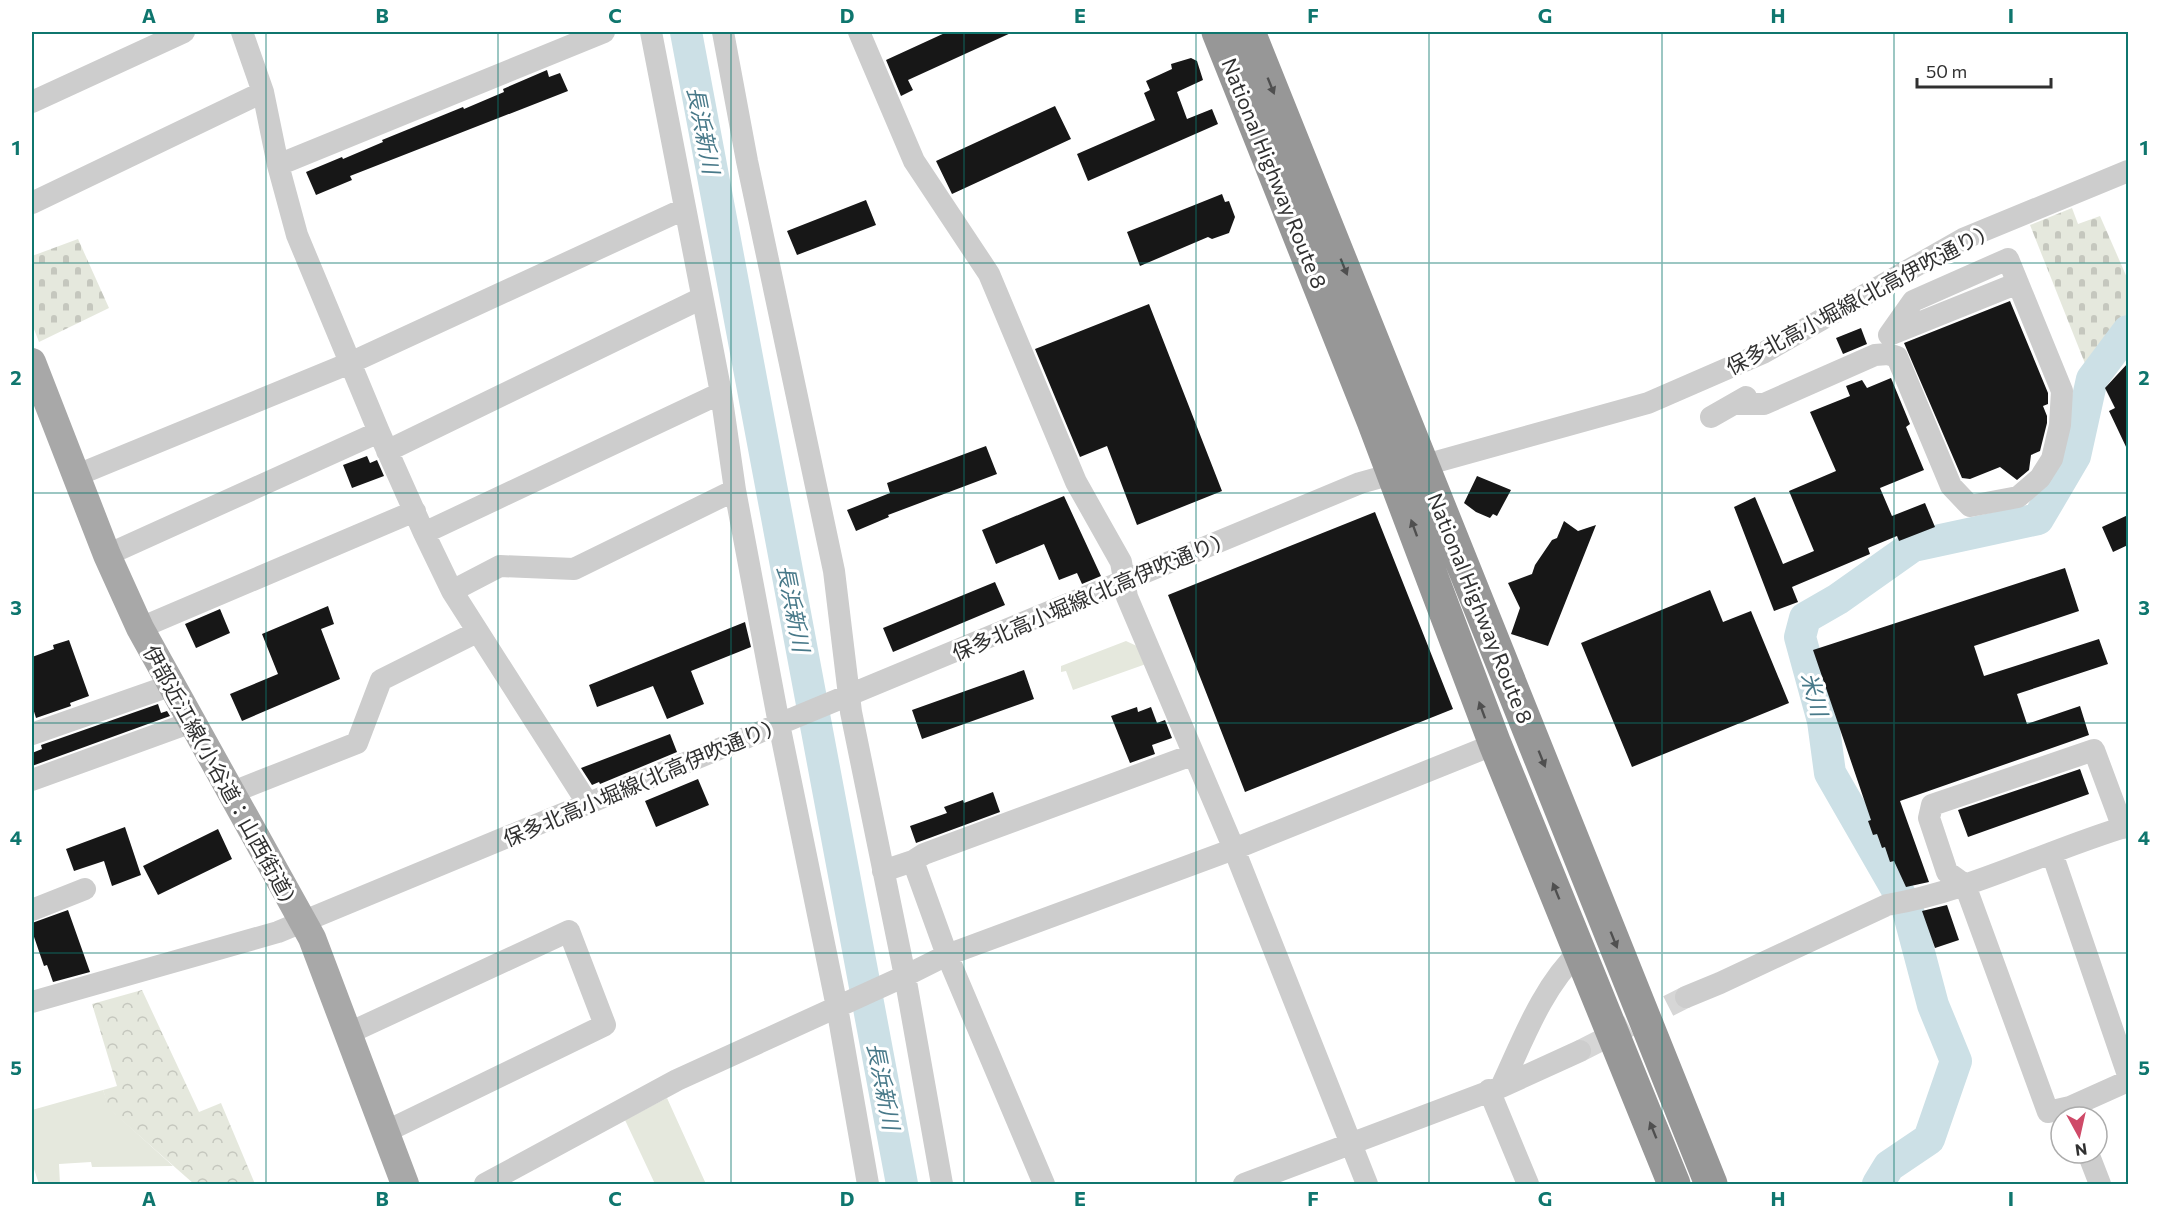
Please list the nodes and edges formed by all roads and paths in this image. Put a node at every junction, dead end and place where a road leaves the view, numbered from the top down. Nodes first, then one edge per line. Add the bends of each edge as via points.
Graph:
1 (184, 32) edge
2 (242, 32) edge
3 (604, 32) edge
4 (651, 32) edge
5 (723, 32) edge
6 (859, 32) edge
7 (1218, 32) edge
8 (1249, 32) edge
9 (263, 92) junction
10 (32, 102) edge
11 (278, 165) junction
12 (2128, 171) edge
13 (32, 203) edge
14 (684, 209) junction
15 (702, 298) junction
16 (1879, 338) junction
17 (1897, 357) junction
18 (32, 362) edge
19 (350, 363) junction
20 (721, 393) junction
21 (1735, 404) junction
22 (1711, 417) dead end
23 (383, 441) junction
24 (1424, 465) junction
25 (1392, 474) junction
26 (75, 476) junction
27 (735, 490) junction
28 (415, 511) junction
29 (424, 533) junction
30 (107, 555) junction
31 (1124, 581) junction
32 (452, 591) junction
33 (140, 628) junction
34 (477, 632) junction
35 (172, 685) junction
36 (846, 697) junction
37 (192, 722) junction
38 (785, 722) junction
39 (32, 734) edge
40 (1495, 744) junction
41 (1192, 754) junction
42 (32, 780) edge
43 (233, 792) junction
44 (588, 804) junction
45 (2126, 827) edge
46 (1234, 849) junction
47 (2052, 853) junction
48 (913, 861) junction
49 (883, 871) junction
50 (1965, 885) junction
51 (85, 889) dead end
52 (32, 910) edge
53 (302, 922) junction
54 (1580, 951) junction
55 (947, 955) junction
56 (901, 978) junction
57 (1686, 997) tunnel mouth
58 (32, 1002) edge
59 (841, 1005) junction
60 (349, 1033) junction
61 (1580, 1051) tunnel mouth
62 (2128, 1075) edge
63 (2128, 1081) edge
64 (1495, 1089) junction
65 (2085, 1105) edge
66 (2049, 1112) edge
67 (385, 1132) junction
68 (1351, 1142) junction
69 (2092, 1165) edge
70 (405, 1185) edge
71 (485, 1185) edge
72 (868, 1185) edge
73 (942, 1185) edge
74 (1044, 1185) edge
75 (1244, 1185) edge
76 (1367, 1185) edge
77 (1528, 1185) edge
78 (1674, 1185) edge
79 (1711, 1185) edge
80 (2100, 1185) edge

1 - 10 street
2 - 9 street
3 - 11 street
4 - 14 street
5 - 36 street via 834,571
6 - 31 street via 914,161 989,274 1076,482 1121,562
7 - 25 highway, National Highway Route 8
8 -> 24 highway, National Highway Route 8
9 - 11 street
9 - 13 street
11 - 19 street via 297,235
12 - 24 street, 保多北高小堀線(北高伊吹通り) via 1963,239 1763,353 1648,403
14 - 15 street
14 - 19 street
15 - 20 street
15 - 23 street
16 - 17 street via 1892,347
16 - 17 street via 1913,301 2008,259 2062,391 2052,459 2040,478 2018,497 1970,506 1951,486
16 - 21 street
17 - 21 street via 1875,355 1764,404
18 - 26 main road, 伊部近江線(小谷道：山西街道)
19 - 23 street
19 - 26 street
20 - 27 street
20 - 29 street
21 - 22 street
23 - 28 street
23 - 30 street
24 - 25 street, 保多北高小堀線(北高伊吹通り)
24 -> 79 highway, National Highway Route 8
25 - 31 street, 保多北高小堀線(北高伊吹通り) via 1360,483
40 -> 25 highway, National Highway Route 8
26 - 30 main road, 伊部近江線(小谷道：山西街道)
27 - 32 street via 574,569 500,566
27 - 38 street
28 - 29 street
28 - 33 street
29 - 32 street
30 - 33 main road, 伊部近江線(小谷道：山西街道)
31 - 36 street, 保多北高小堀線(北高伊吹通り)
31 - 41 street via 1127,597
32 - 34 street
33 - 35 main road, 伊部近江線(小谷道：山西街道)
34 - 43 street via 381,680 357,743
34 - 44 street
35 - 37 main road, 伊部近江線(小谷道：山西街道)
35 - 39 street
36 - 38 street, 保多北高小堀線(北高伊吹通り)
36 - 49 street
37 - 42 street
37 - 43 main road, 伊部近江線(小谷道：山西街道)
38 - 44 street, 保多北高小堀線(北高伊吹通り)
38 - 59 street
40 - 46 street
54 -> 40 highway, National Highway Route 8
41 - 46 street
41 - 48 street
43 - 53 main road, 伊部近江線(小谷道：山西街道)
44 - 53 street, 保多北高小堀線(北高伊吹通り)
45 - 47 street
45 - 50 street via 2094,750 1932,805 1929,818 1947,872
46 - 55 street
46 - 68 street
47 - 50 street
47 - 62 street
48 - 49 street
48 - 55 street
49 - 56 street
50 - 57 street via 1887,905
50 - 66 street
51 - 52 street
53 - 58 street, 保多北高小堀線(北高伊吹通り)
53 - 60 main road, 伊部近江線(小谷道：山西街道)
54 - 64 street via 1565,965 1535,1013
78 -> 54 highway, National Highway Route 8
55 - 56 street
55 - 74 street
56 - 59 street
56 - 73 street
59 - 71 street via 677,1080
59 - 72 street
60 - 67 main road, 伊部近江線(小谷道：山西街道)
60 - 67 street via 570,931 605,1025
61 - 64 street
63 - 65 street
64 - 68 street
64 - 77 street
67 - 70 main road, 伊部近江線(小谷道：山西街道)
68 - 75 street
68 - 76 street
69 - 80 street

